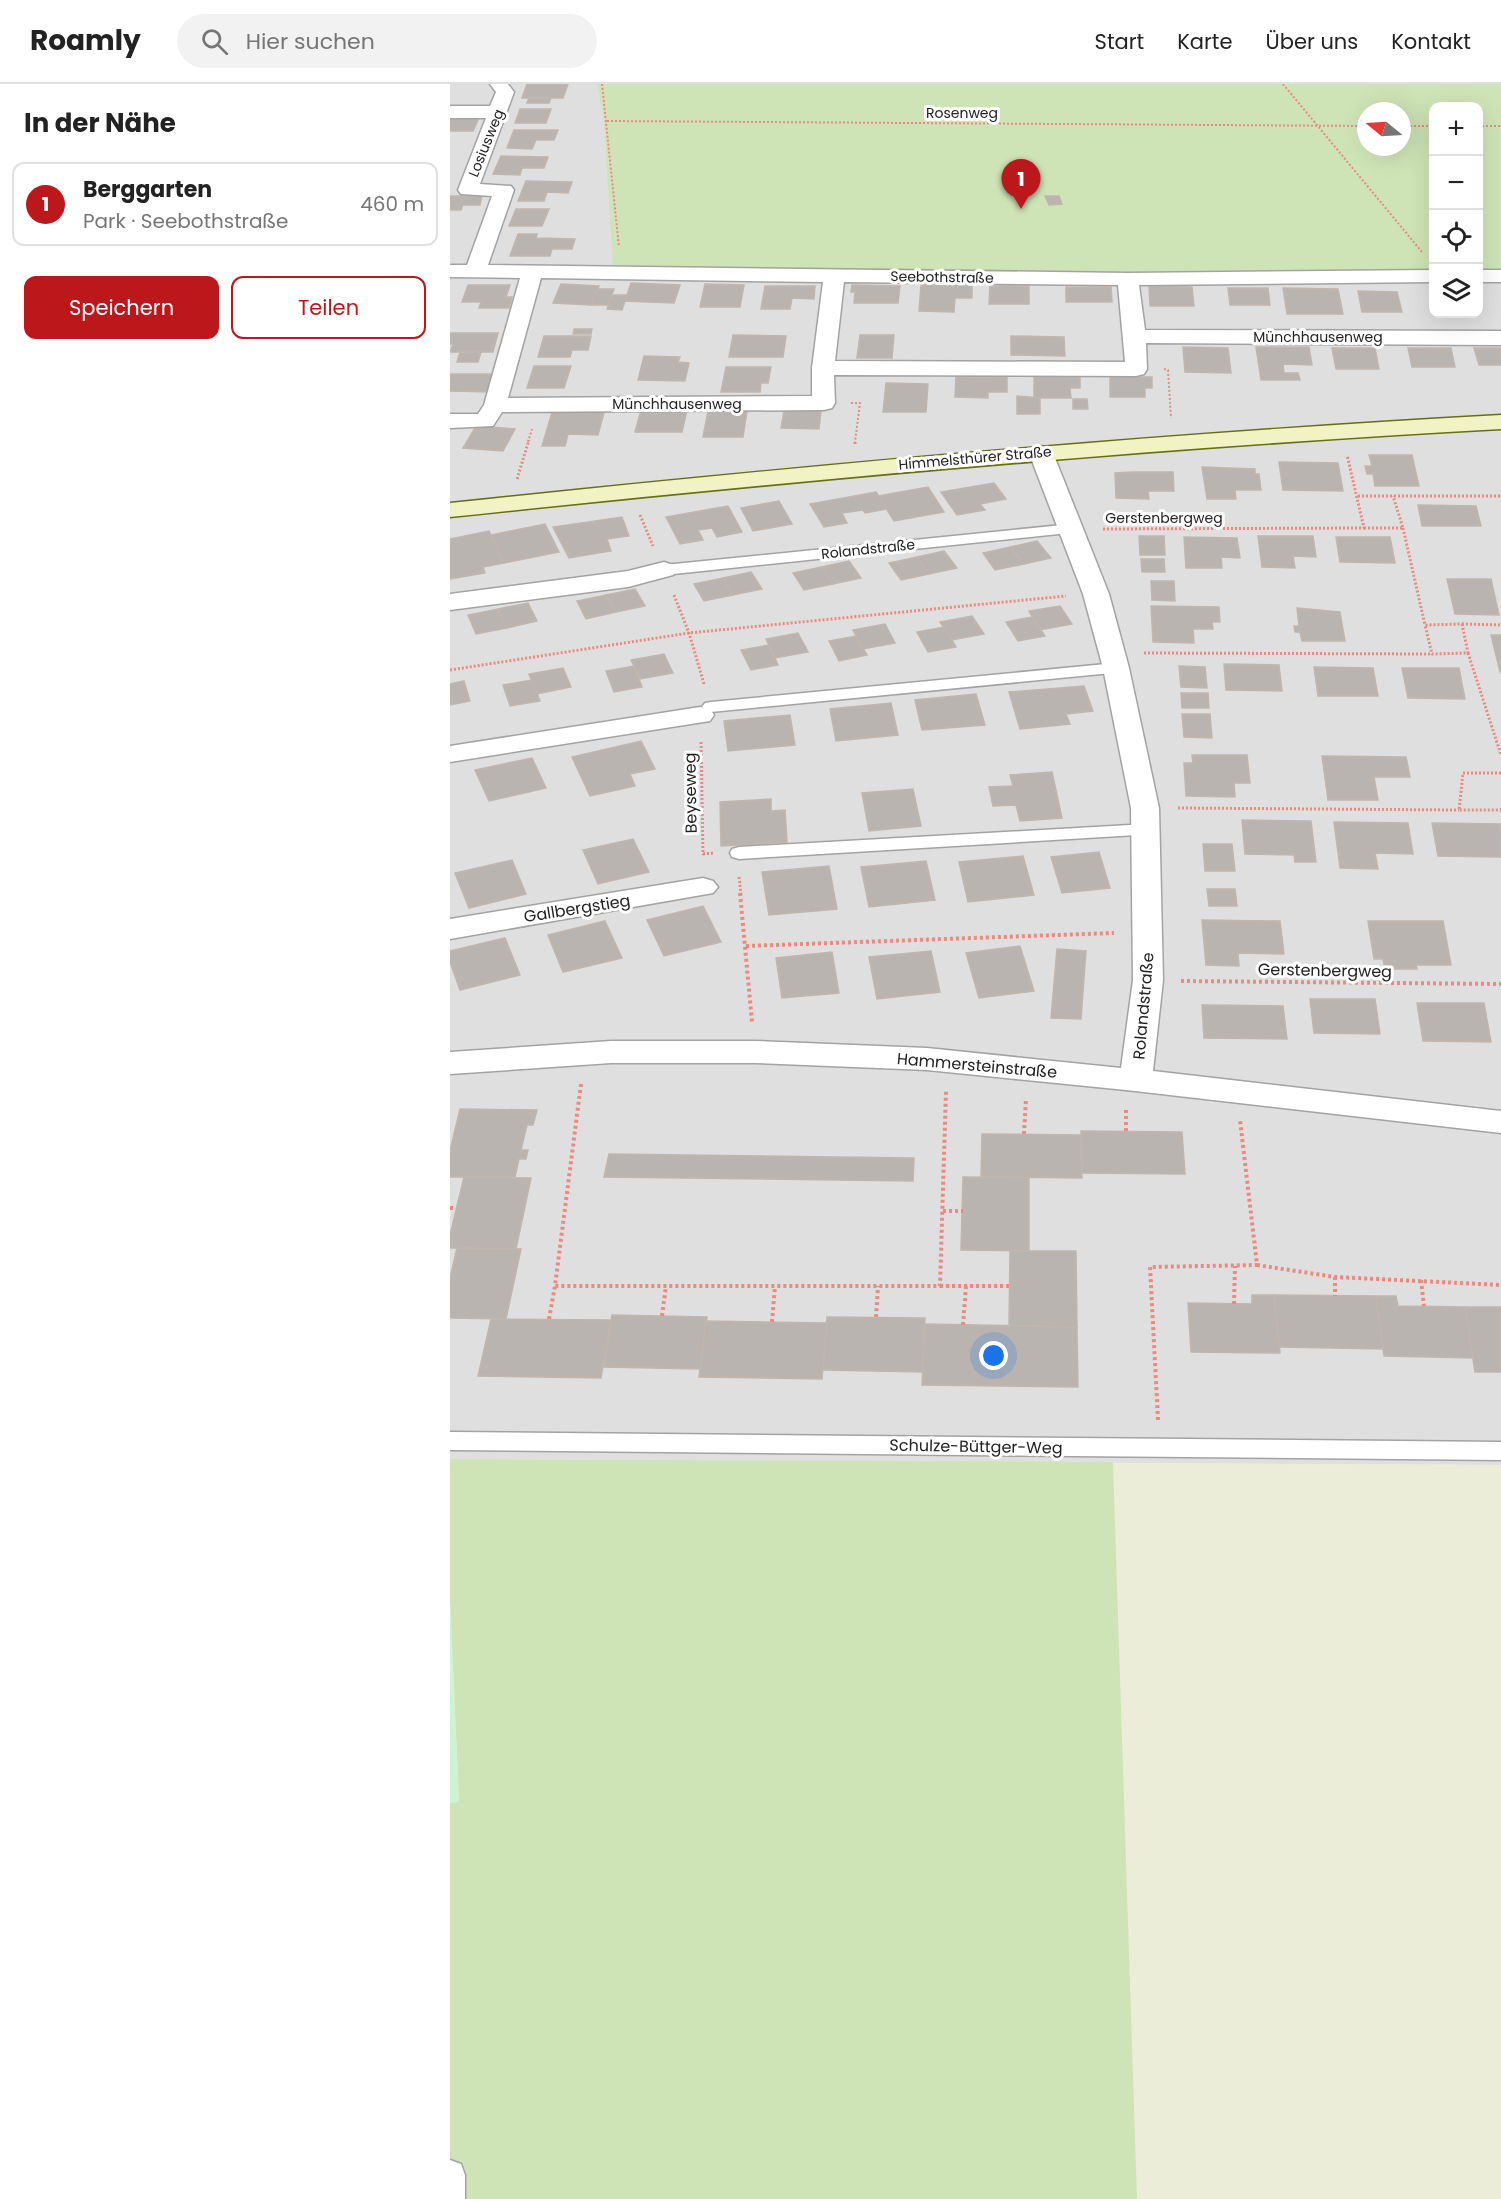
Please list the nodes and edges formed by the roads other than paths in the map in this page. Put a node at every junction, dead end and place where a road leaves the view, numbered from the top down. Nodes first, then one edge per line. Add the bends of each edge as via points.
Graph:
1 (499, 84) edge
2 (450, 112) edge
3 (498, 112) junction
4 (459, 189) edge
5 (450, 271) edge
6 (475, 271) junction
7 (532, 272) junction
8 (834, 276) junction
9 (1429, 276) edge
10 (1483, 276) edge
11 (1501, 276) edge
12 (1128, 279) junction
13 (1135, 336) junction
14 (1501, 338) edge
15 (823, 368) junction
16 (490, 413) junction
17 (450, 421) edge
18 (1501, 422) edge
19 (1041, 453) junction
20 (450, 510) edge
21 (1072, 529) junction
22 (664, 570) joint
23 (450, 602) edge
24 (1114, 661) junction
25 (705, 711) joint
26 (450, 754) edge
27 (1146, 819) junction
28 (739, 853) road end
29 (703, 887) dead end
30 (450, 929) edge
31 (450, 1063) edge
32 (1136, 1080) junction
33 (1501, 1122) edge
34 (450, 1441) edge
35 (1501, 1451) edge
36 (450, 2175) edge
37 (450, 2199) edge

1 - 3 street, Losiusweg via 506,92
2 - 3 street
3 - 4 street, Losiusweg
4 - 6 street, Losiusweg via 504,190
5 - 6 street, Seebothstraße
6 - 7 street, Seebothstraße
7 - 8 street, Seebothstraße
7 - 16 street
8 - 12 street, Seebothstraße
8 - 15 street, Münchhausenweg
9 - 12 street, Seebothstraße
10 - 11 street
12 - 13 street
13 - 14 street, Münchhausenweg
13 - 15 street via 1136,369
15 - 16 street, Münchhausenweg via 824,403
16 - 17 street, Münchhausenweg
18 - 19 street, Himmelsthürer Straße via 1335,430
19 - 20 street, Himmelsthürer Straße via 842,469
19 - 21 street, Rolandstraße
21 - 22 lane, Rolandstraße
21 - 24 street, Rolandstraße via 1096,594
22 - 23 street via 628,579
24 - 25 lane
24 - 27 street, Rolandstraße
25 - 26 street
27 - 28 lane
27 - 32 street, Rolandstraße via 1148,980
29 - 30 street, Gallbergstieg
31 - 32 street, Hammersteinstraße via 585,1053 755,1053 947,1060
32 - 33 street, Hammersteinstraße
34 - 35 lane, Schulze-Büttger-Weg
36 - 37 lane

